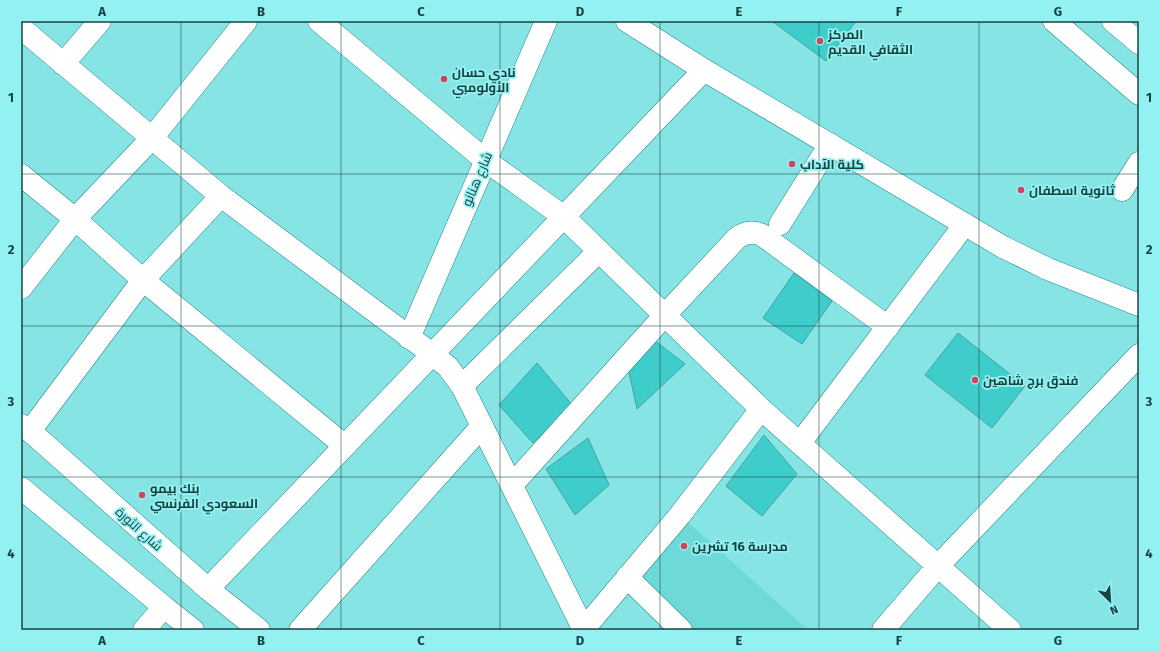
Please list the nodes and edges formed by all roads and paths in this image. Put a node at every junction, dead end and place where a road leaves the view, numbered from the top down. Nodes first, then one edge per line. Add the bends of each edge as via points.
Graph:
1 (100, 21) edge
2 (246, 21) edge
3 (319, 21) edge
4 (546, 21) edge
5 (627, 21) edge
6 (1054, 21) edge
7 (1113, 21) edge
8 (21, 28) edge
9 (1139, 43) edge
10 (63, 64) junction
11 (704, 70) junction
12 (1139, 94) edge
13 (152, 138) junction
14 (830, 144) junction
15 (485, 160) junction
16 (1139, 163) edge
17 (21, 175) edge
18 (1122, 190) dead end
19 (221, 196) junction
20 (564, 217) junction
21 (75, 220) junction
22 (780, 224) dead end
23 (966, 224) junction
24 (599, 251) junction
25 (143, 280) junction
26 (21, 288) edge
27 (1139, 305) edge
28 (665, 315) junction
29 (888, 327) junction
30 (409, 338) junction
31 (432, 354) junction
32 (1135, 367) edge
33 (462, 386) junction
34 (761, 409) junction
35 (482, 426) junction
36 (25, 428) edge
37 (800, 443) junction
38 (345, 446) junction
39 (512, 485) junction
40 (21, 488) edge
41 (938, 566) junction
42 (628, 577) junction
43 (208, 589) junction
44 (164, 607) junction
45 (144, 630) edge
46 (193, 630) edge
47 (259, 630) edge
48 (300, 630) edge
49 (584, 630) edge
50 (681, 630) edge
51 (883, 630) edge
52 (1010, 630) edge

1 - 10 street
2 - 13 street
3 - 15 street
4 - 15 street, شارع هنانو
5 - 11 street
6 - 12 street
7 - 9 street
8 - 10 street
10 - 13 street
11 - 14 street
11 - 20 street
13 - 19 street
13 - 21 street
14 - 22 street
14 - 23 street
15 - 20 street
15 - 30 street, شارع هنانو
16 - 18 street
17 - 21 street
19 - 25 street
19 - 30 street
20 - 24 street
20 - 31 street
21 - 25 street
21 - 26 street
23 - 27 street via 1003,247 1048,269
23 - 29 street
24 - 28 street
24 - 33 street
25 - 36 street
25 - 38 street
28 - 29 street via 737,238 750,232 762,235
28 - 34 street
28 - 39 street
29 - 37 street
30 - 31 street
31 - 33 street via 448,367
31 - 38 street
32 - 41 street
33 - 35 street
34 - 37 street
34 - 42 street via 680,515
35 - 39 street
35 - 48 street
36 - 43 street, شارع الثورة
37 - 41 street
38 - 43 street
39 - 49 street
40 - 44 street
41 - 51 street
41 - 52 street
42 - 49 street
42 - 50 street
43 - 47 street, شارع الثورة
44 - 45 street
44 - 46 street

